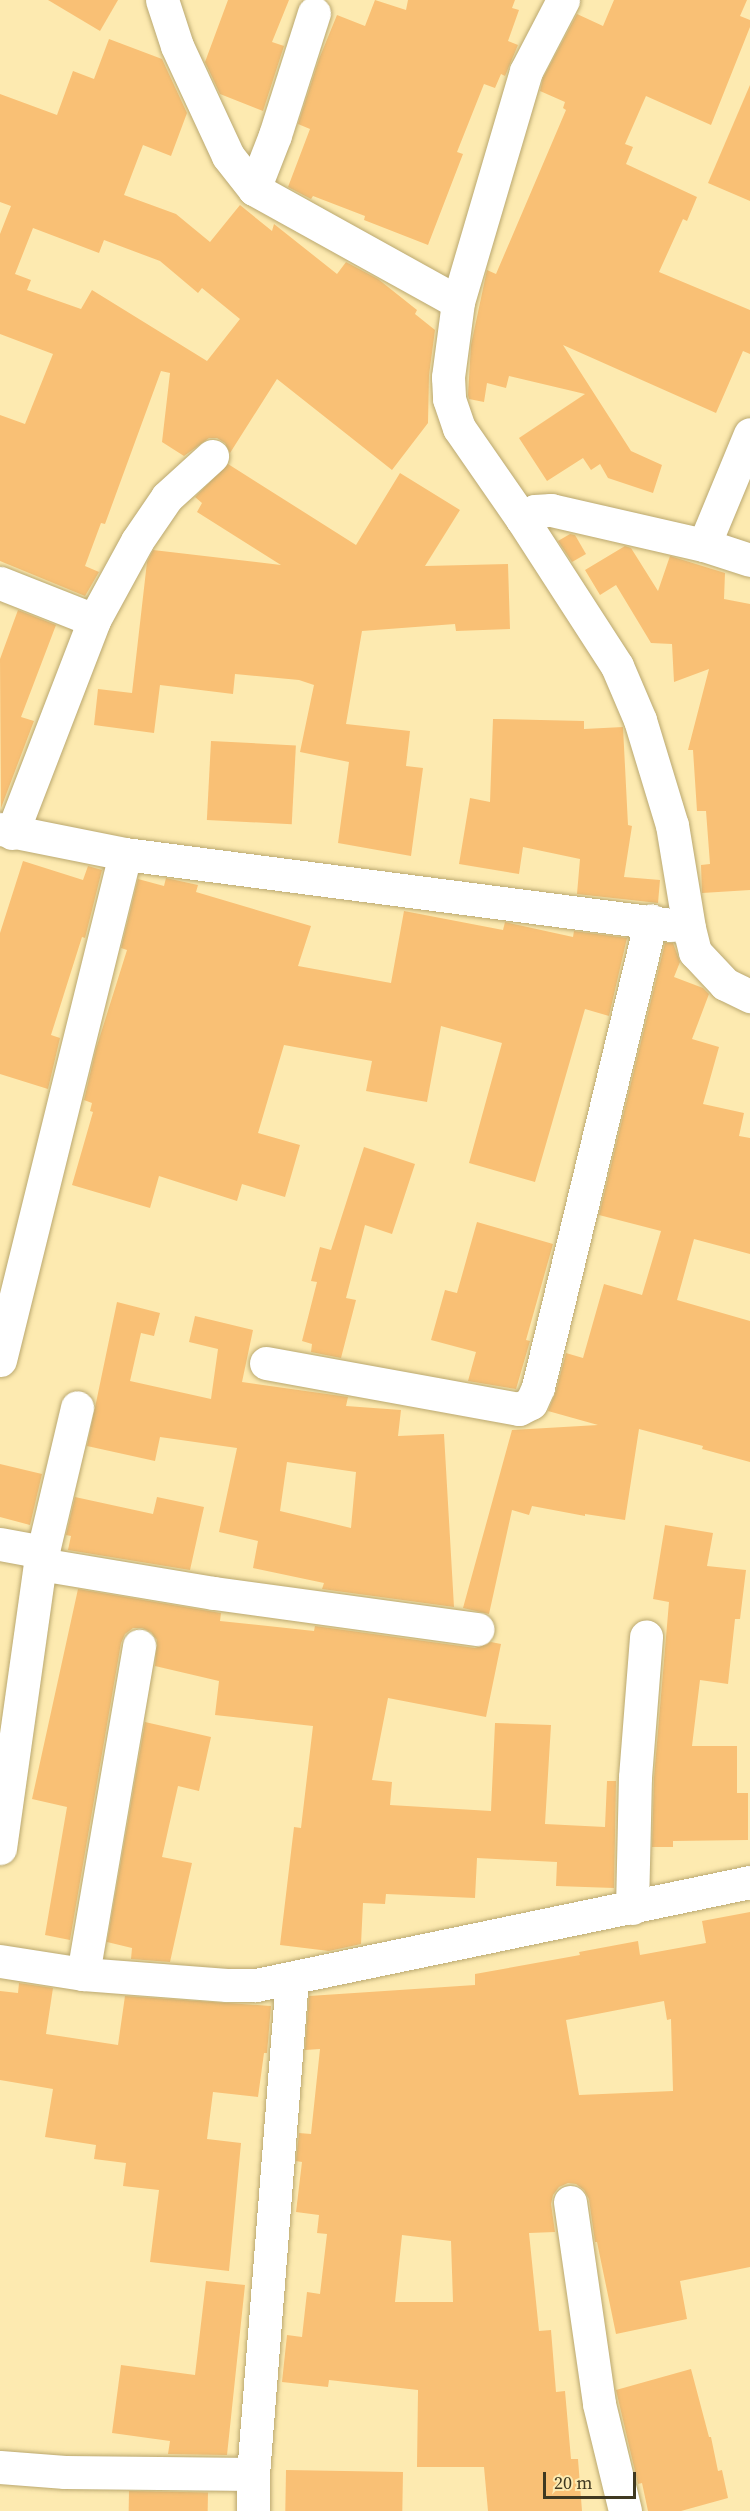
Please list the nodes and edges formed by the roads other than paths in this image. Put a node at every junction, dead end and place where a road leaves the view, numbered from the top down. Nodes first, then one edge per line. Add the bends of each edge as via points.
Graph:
1 (162, 0) edge
2 (562, 0) edge
3 (314, 13) dead end
4 (254, 189) junction
5 (458, 302) junction
6 (750, 434) edge
7 (212, 456) dead end
8 (522, 519) junction
9 (704, 545) junction
10 (750, 560) edge
11 (0, 583) edge
12 (94, 620) junction
13 (6, 831) edge
14 (125, 854) junction
15 (651, 920) junction
16 (689, 928) junction
17 (750, 996) edge
18 (0, 1360) edge
19 (266, 1363) dead end
20 (77, 1407) dead end
21 (0, 1544) edge
22 (42, 1558) junction
23 (478, 1629) dead end
24 (646, 1636) dead end
25 (140, 1646) dead end
26 (0, 1848) edge
27 (750, 1882) edge
28 (632, 1908) junction
29 (0, 1961) edge
30 (83, 1974) junction
31 (292, 1979) junction
32 (570, 2202) dead end
33 (0, 2467) edge
34 (253, 2474) junction
35 (253, 2511) edge
36 (625, 2511) edge

1 - 4 street via 177,46 228,156
2 - 5 street via 526,71
3 - 4 street
4 - 5 street
5 - 8 street via 448,377 450,399 459,428
6 - 9 street
7 - 12 street via 167,496 137,541
8 - 9 street via 551,510
8 - 16 street via 616,666 640,720 672,825
9 - 10 street
11 - 12 street
12 - 13 street
13 - 14 street
14 - 15 street
14 - 18 street
15 - 16 street
15 - 19 street via 538,1388 531,1403 519,1409
16 - 17 street via 695,952 725,984
20 - 22 street
21 - 22 street
22 - 23 street via 214,1593
22 - 26 street
24 - 28 street via 634,1777
25 - 30 street
27 - 28 street
28 - 31 street
29 - 30 street
30 - 31 street via 226,1985
31 - 34 street
32 - 36 street via 599,2404
33 - 34 street via 65,2472
34 - 35 street

